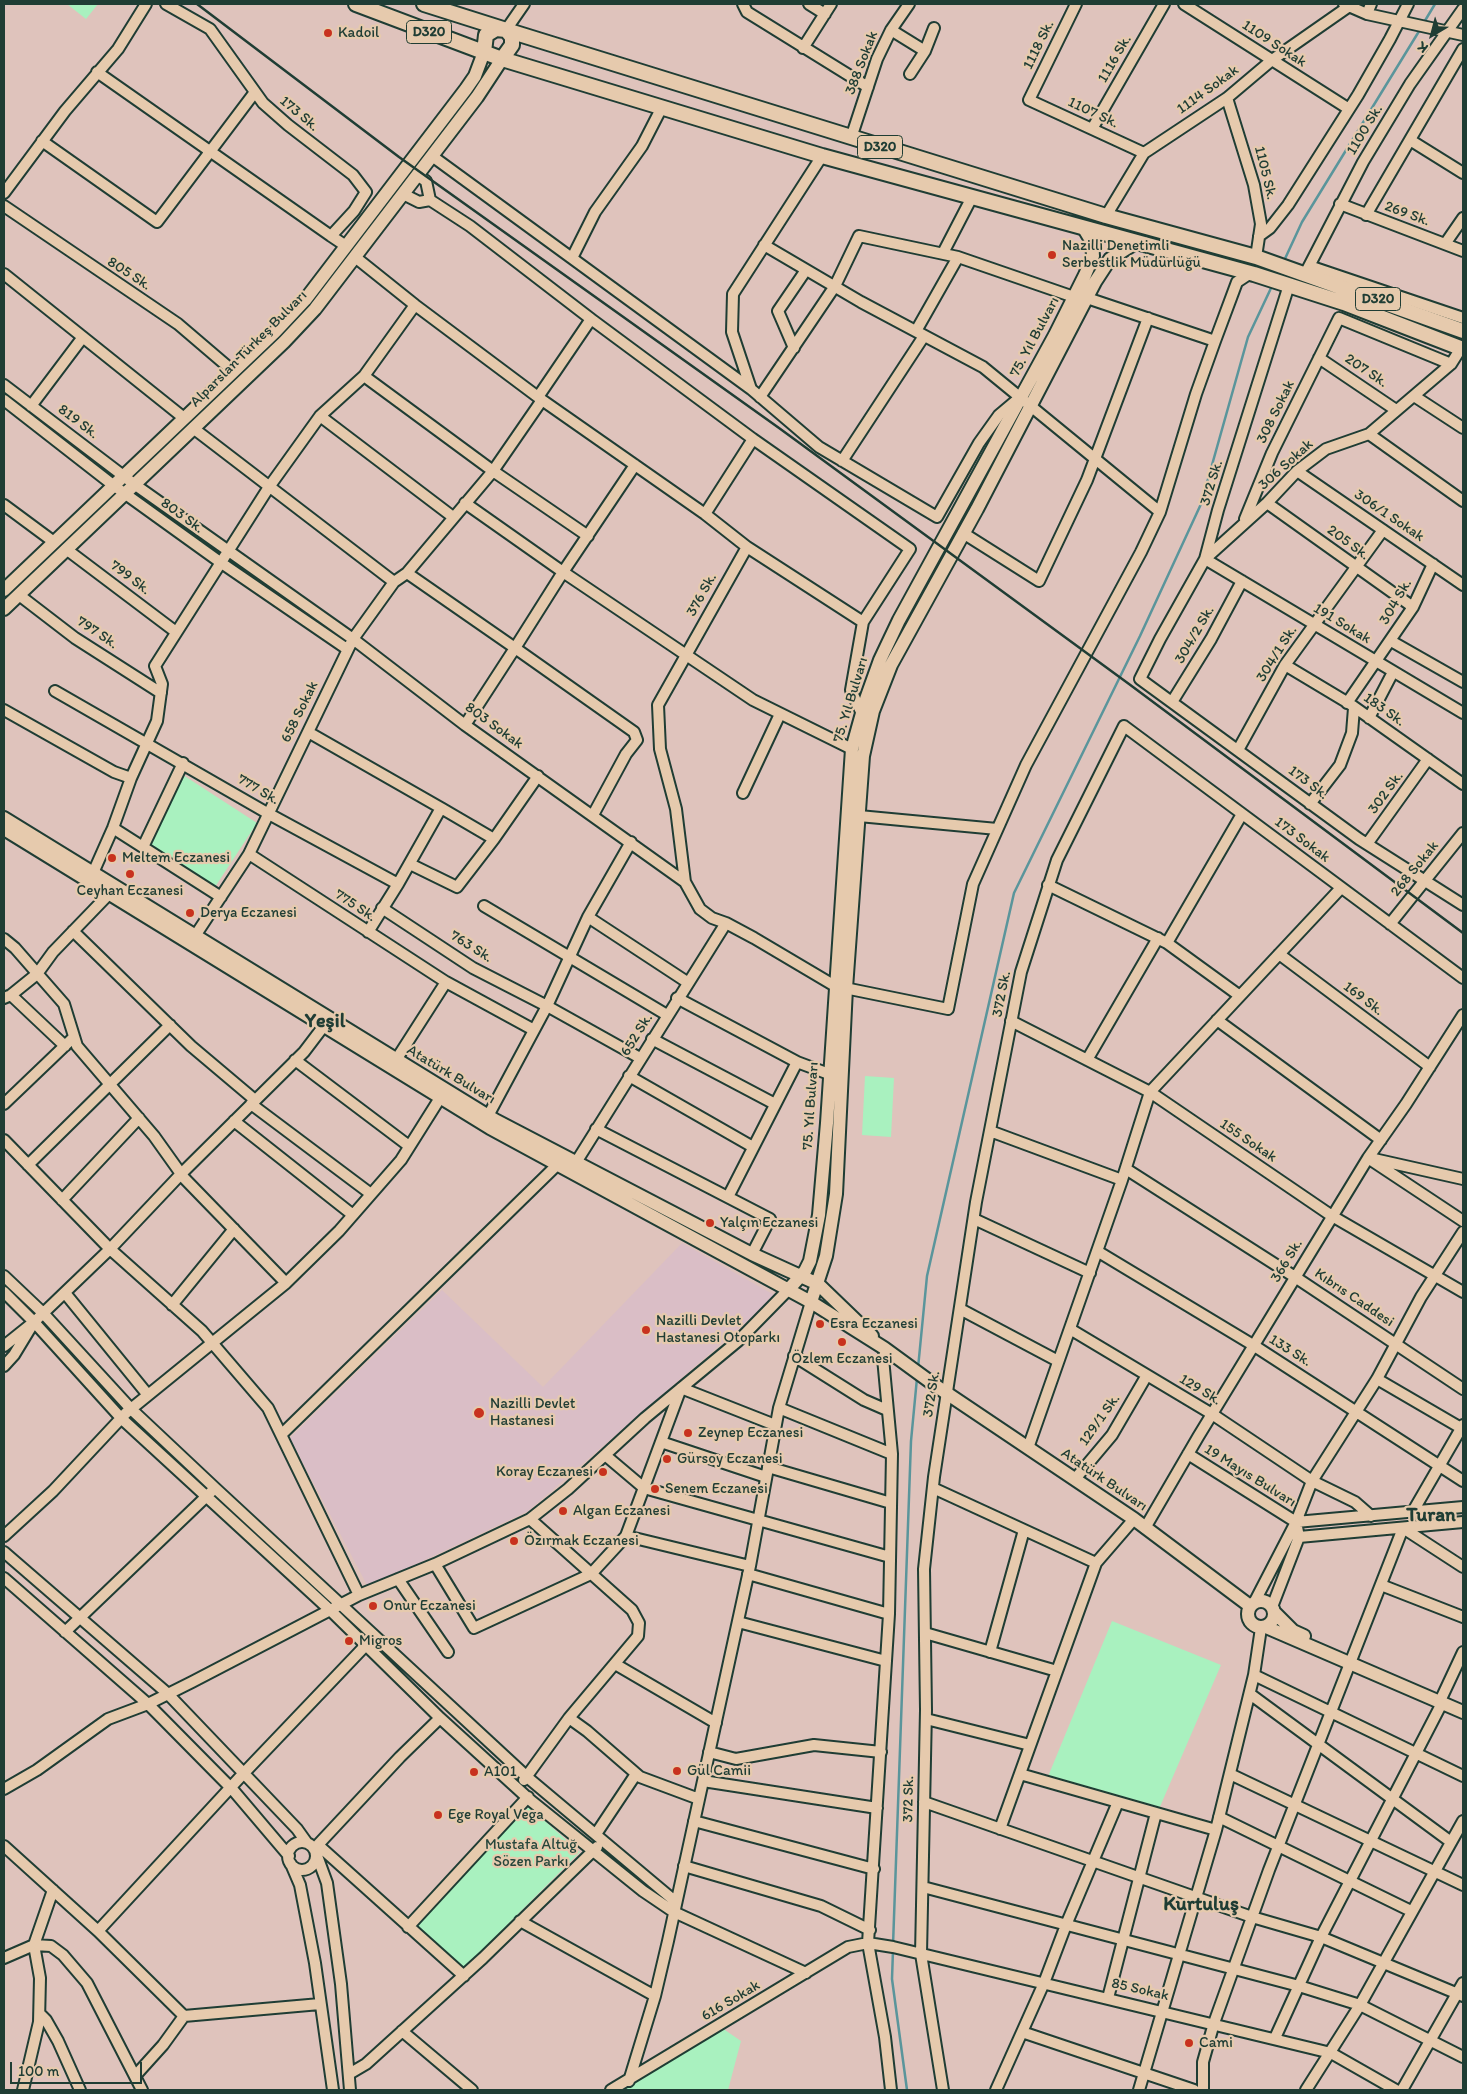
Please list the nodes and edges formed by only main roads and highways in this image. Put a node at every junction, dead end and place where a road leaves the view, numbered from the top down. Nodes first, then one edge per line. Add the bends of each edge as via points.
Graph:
1 (356, 4) edge
2 (424, 4) edge
3 (506, 30) junction
4 (484, 52) junction
5 (502, 59) junction
6 (1083, 227) junction
7 (1137, 242) junction
8 (1081, 297) junction
9 (1463, 331) edge
10 (1462, 349) edge
11 (1024, 400) junction
12 (6, 585) edge
13 (4, 610) edge
14 (4, 818) edge
15 (4, 829) edge
16 (25, 836) junction
17 (841, 987) junction
18 (801, 1275) junction
19 (818, 1284) junction
20 (789, 1289) junction
21 (811, 1302) junction
22 (887, 1350) junction
23 (1252, 1604) junction
24 (1273, 1610) junction
25 (1263, 1627) junction
26 (1350, 1662) junction
27 (1442, 1701) junction
28 (1463, 1708) edge
29 (1463, 1712) edge

1 - 4 highway, D320
2 - 3 highway, D320
3 - 4 highway via 490,31 484,40
3 - 5 highway via 512,37 512,45
3 - 9 highway, D320 via 1106,216 1302,270
4 - 5 highway, D320
4 - 12 main road, Alparslan Türkeş Bulvarı via 466,89 305,300
5 - 6 highway, D320 via 822,156
5 - 13 main road, Alparslan Türkeş Bulvarı via 477,97 315,309
6 - 7 highway, D320
6 - 8 main road, 75. Yıl Bulvarı via 1092,242 1093,256
7 - 8 main road, 75. Yıl Bulvarı via 1110,259
7 - 10 highway, D320 via 1344,303
8 - 11 main road, 75. Yıl Bulvarı
11 - 17 main road, 75. Yıl Bulvarı via 964,533 891,665 873,712 863,756
11 - 17 main road, 75. Yıl Bulvarı via 899,620 880,660 862,714 852,749
14 - 16 main road, Atatürk Bulvarı
15 - 16 main road, Atatürk Bulvarı
16 - 18 main road, Atatürk Bulvarı via 93,873 488,1116 752,1254
16 - 20 main road, Atatürk Bulvarı via 109,894 440,1098 557,1165
17 - 18 main road, 75. Yıl Bulvarı via 829,1074 818,1215 810,1262
17 - 19 main road, 75. Yıl Bulvarı via 836,1194
18 - 19 main road, Atatürk Bulvarı
18 - 20 main road, 75. Yıl Bulvarı
19 - 21 main road, 75. Yıl Bulvarı
19 - 22 main road, Atatürk Bulvarı
20 - 21 main road, Atatürk Bulvarı
21 - 22 main road, Atatürk Bulvarı
22 - 23 main road, Atatürk Bulvarı
23 - 24 main road via 1265,1602
23 - 25 main road via 1247,1614 1249,1621
24 - 25 main road via 1272,1622
24 - 26 main road via 1293,1631
25 - 26 main road
26 - 27 main road
27 - 28 main road
27 - 29 main road

